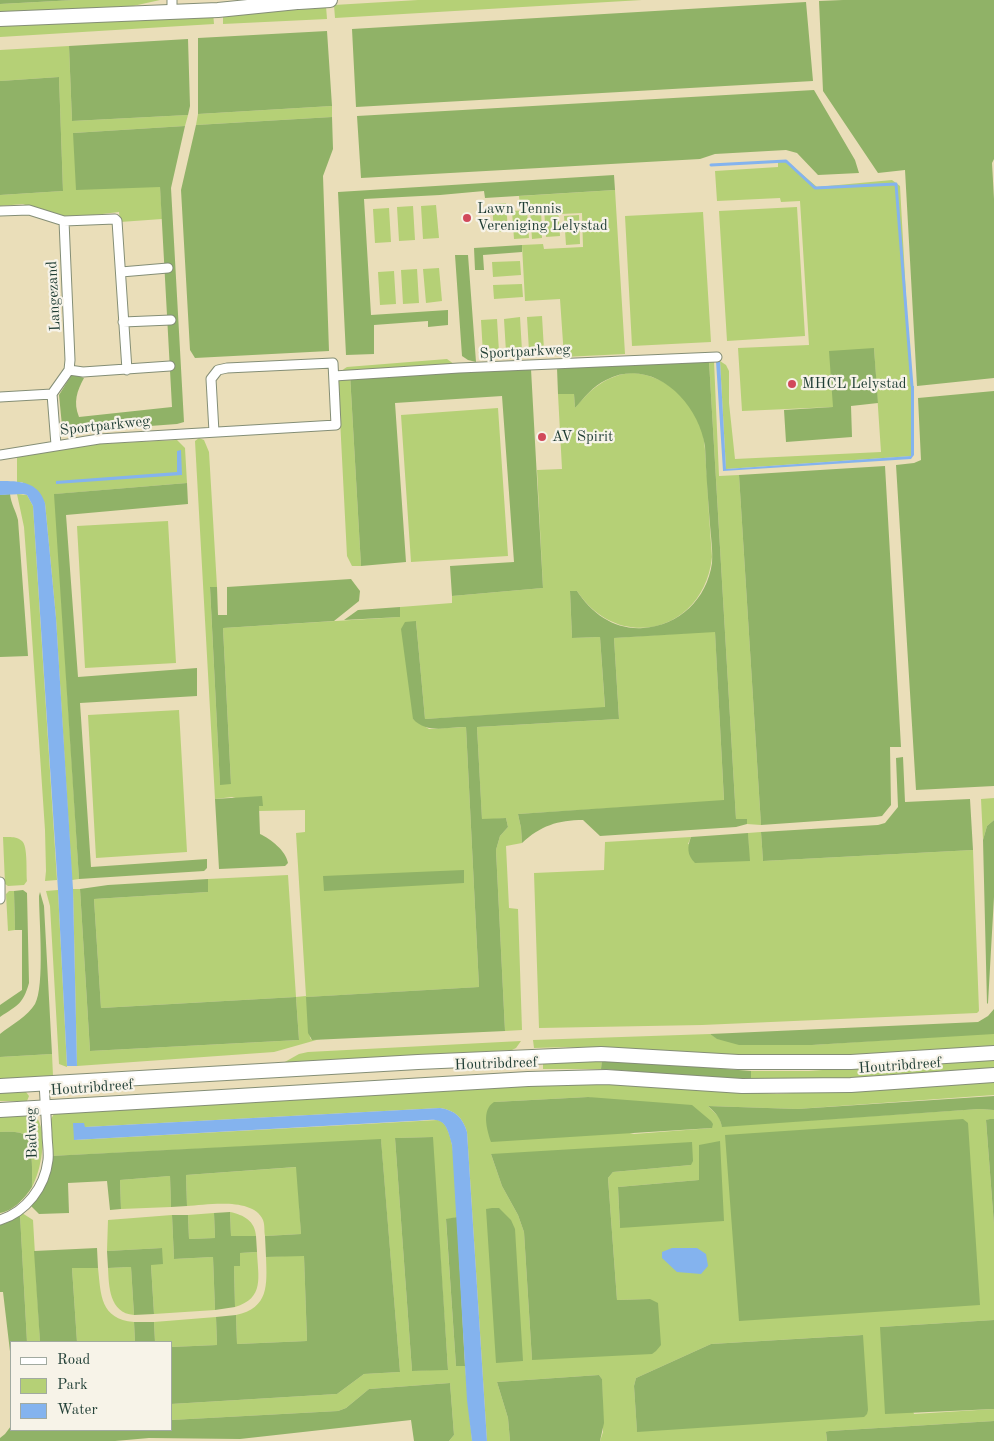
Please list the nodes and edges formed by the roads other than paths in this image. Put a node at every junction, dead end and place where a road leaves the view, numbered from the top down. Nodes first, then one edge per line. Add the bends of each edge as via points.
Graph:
1 (330, 0) edge
2 (172, 6) edge
3 (0, 19) edge
4 (0, 211) edge
5 (64, 221) junction
6 (168, 268) dead end
7 (121, 272) junction
8 (171, 320) dead end
9 (124, 322) junction
10 (717, 356) dead end
11 (170, 366) dead end
12 (69, 370) junction
13 (127, 370) junction
14 (334, 376) junction
15 (52, 394) junction
16 (0, 397) edge
17 (214, 432) junction
18 (56, 445) junction
19 (0, 455) edge
20 (0, 882) edge
21 (0, 898) edge
22 (994, 1053) edge
23 (994, 1075) edge
24 (44, 1083) junction
25 (0, 1086) edge
26 (45, 1107) junction
27 (0, 1110) edge
28 (0, 1220) edge

1 - 2 main road via 218,10
2 - 3 main road
4 - 5 street via 29,210
5 - 7 street via 115,219
5 - 12 street, Langezand
6 - 7 street
7 - 9 street
8 - 9 street
9 - 13 street
10 - 14 street, Sportparkweg
11 - 13 street
12 - 13 street
12 - 15 street
14 - 17 street, Sportparkweg via 336,425
14 - 17 street via 333,363 218,370 212,379
15 - 16 street
15 - 18 street
17 - 18 street, Sportparkweg
18 - 19 street, Sportparkweg
20 - 21 street
22 - 24 main road, Houtribdreef via 851,1062 738,1062 592,1054
23 - 26 main road, Houtribdreef via 851,1085 752,1086 606,1077 528,1078
24 - 25 main road, Houtribdreef
24 - 26 street, Badweg
26 - 27 main road, Houtribdreef
26 - 28 street, Badweg via 49,1158 46,1174 36,1194 23,1208

